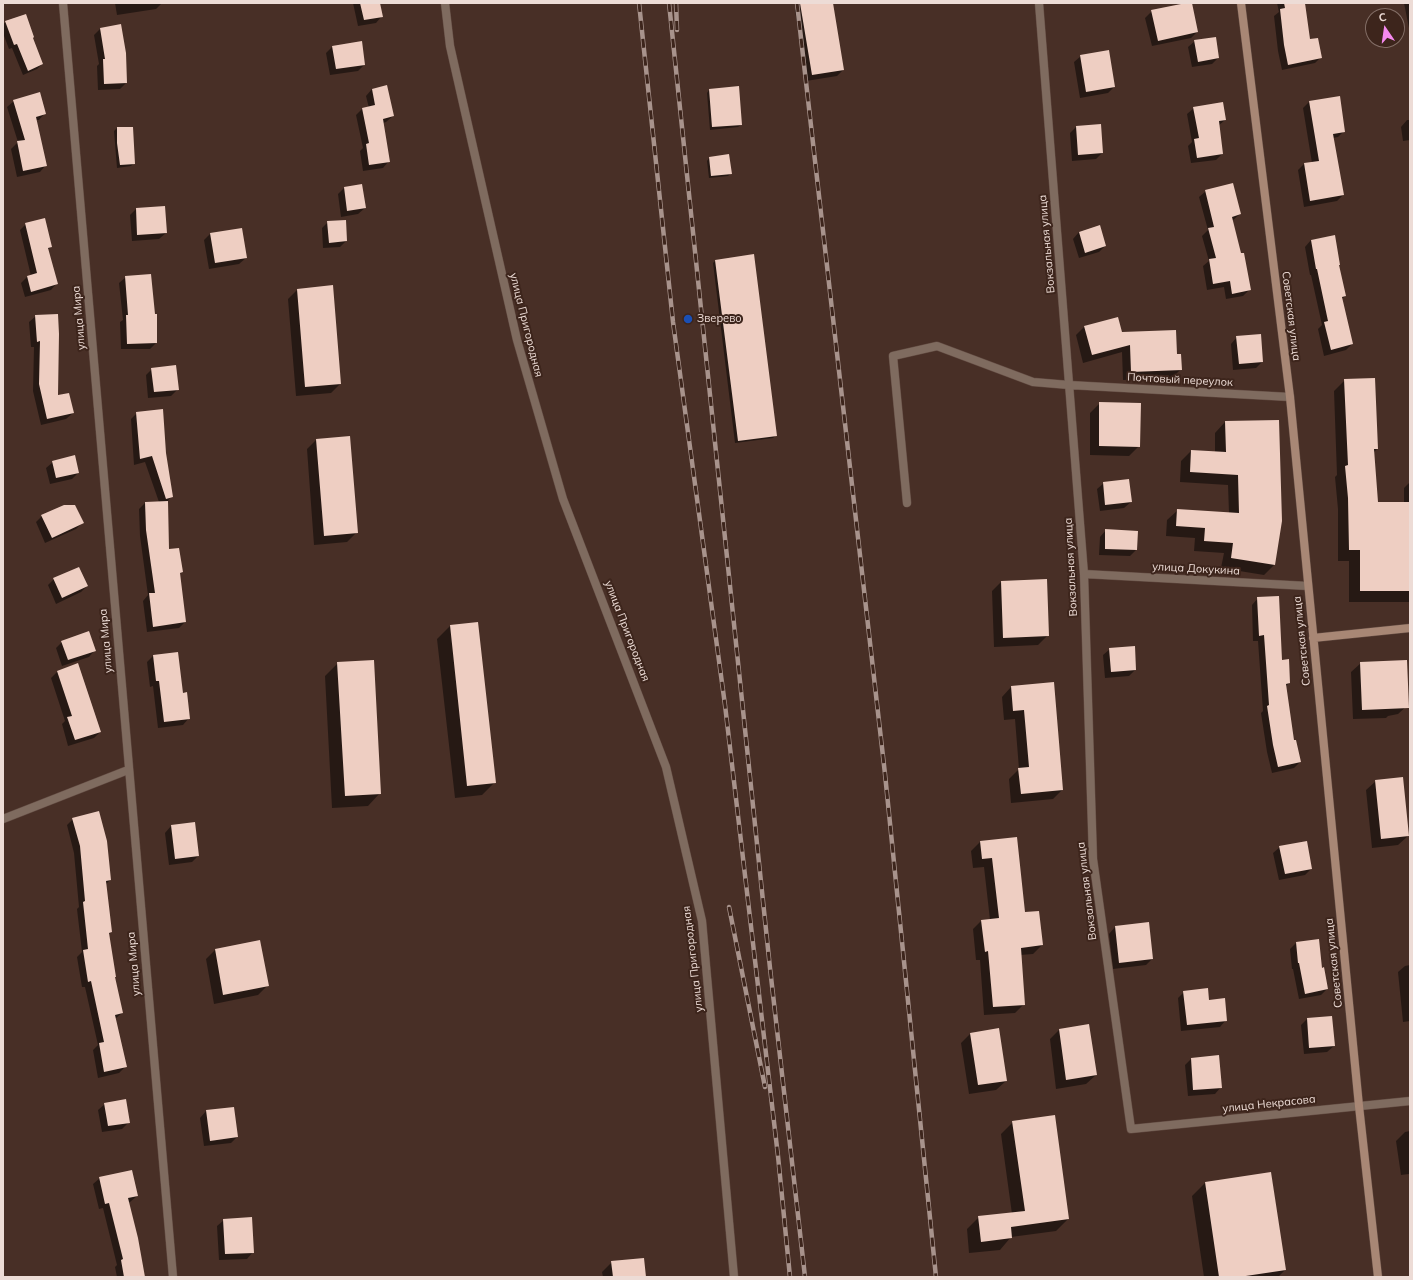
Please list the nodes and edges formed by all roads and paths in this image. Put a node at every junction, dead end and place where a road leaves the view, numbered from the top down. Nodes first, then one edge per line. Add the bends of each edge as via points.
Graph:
1 (63, 3) edge
2 (445, 3) edge
3 (1039, 3) edge
4 (1241, 3) edge
5 (1069, 385) junction
6 (1290, 397) junction
7 (907, 503) dead end
8 (1084, 574) junction
9 (1308, 586) junction
10 (1410, 628) edge
11 (1313, 638) junction
12 (128, 770) junction
13 (3, 819) edge
14 (1410, 1101) edge
15 (1359, 1106) junction
16 (1131, 1129) joint
17 (173, 1277) edge
18 (734, 1277) edge
19 (1378, 1277) edge

1 - 12 street, улица Мира
2 - 18 street, улица Пригородная via 450,46 516,340 563,499 666,767 702,920
3 - 5 street, Вокзальная улица
4 - 6 main road, Советская улица
5 - 6 street, Почтовый переулок
5 - 7 street, Почтовый переулок via 1033,382 937,346 893,356
5 - 8 street, Вокзальная улица
6 - 9 main road, Советская улица
8 - 9 street, улица Докукина
8 - 16 street, Вокзальная улица via 1093,859
9 - 11 main road, Советская улица
10 - 11 main road
11 - 15 main road, Советская улица
12 - 13 street
12 - 17 street, улица Мира
14 - 15 street, улица Некрасова
15 - 16 street, улица Некрасова
15 - 19 main road, Советская улица

